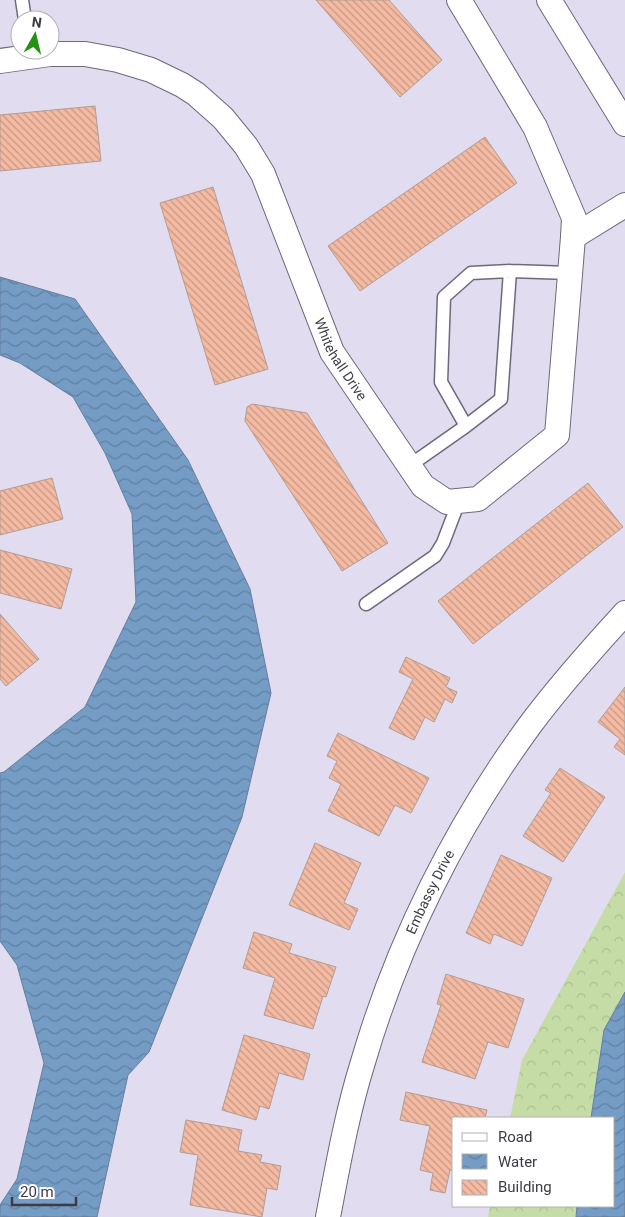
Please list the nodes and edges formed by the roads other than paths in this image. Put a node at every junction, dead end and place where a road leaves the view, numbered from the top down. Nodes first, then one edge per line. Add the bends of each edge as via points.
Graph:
1 (458, 0) edge
2 (549, 0) edge
3 (60, 54) edge
4 (625, 124) edge
5 (625, 205) edge
6 (573, 237) junction
7 (510, 271) junction
8 (570, 273) junction
9 (466, 426) junction
10 (409, 466) junction
11 (459, 501) junction
12 (366, 604) dead end
13 (625, 613) edge
14 (328, 1217) edge

1 - 6 street, Whitehall Drive via 535,126 574,218
2 - 4 street
3 - 10 street, Whitehall Drive via 84,54 151,70 196,94 223,118 263,174 332,352
5 - 6 street
6 - 8 street, Whitehall Drive
7 - 8 lane
7 - 9 lane via 501,399
7 - 9 lane via 471,273 444,297 441,382
8 - 11 street, Whitehall Drive via 557,434 478,499
9 - 10 lane
10 - 11 street, Whitehall Drive via 423,486 447,502
11 - 12 lane via 444,543 435,556
13 - 14 street, Embassy Drive via 576,668 493,779 451,850 418,916 389,984 363,1062 344,1133

